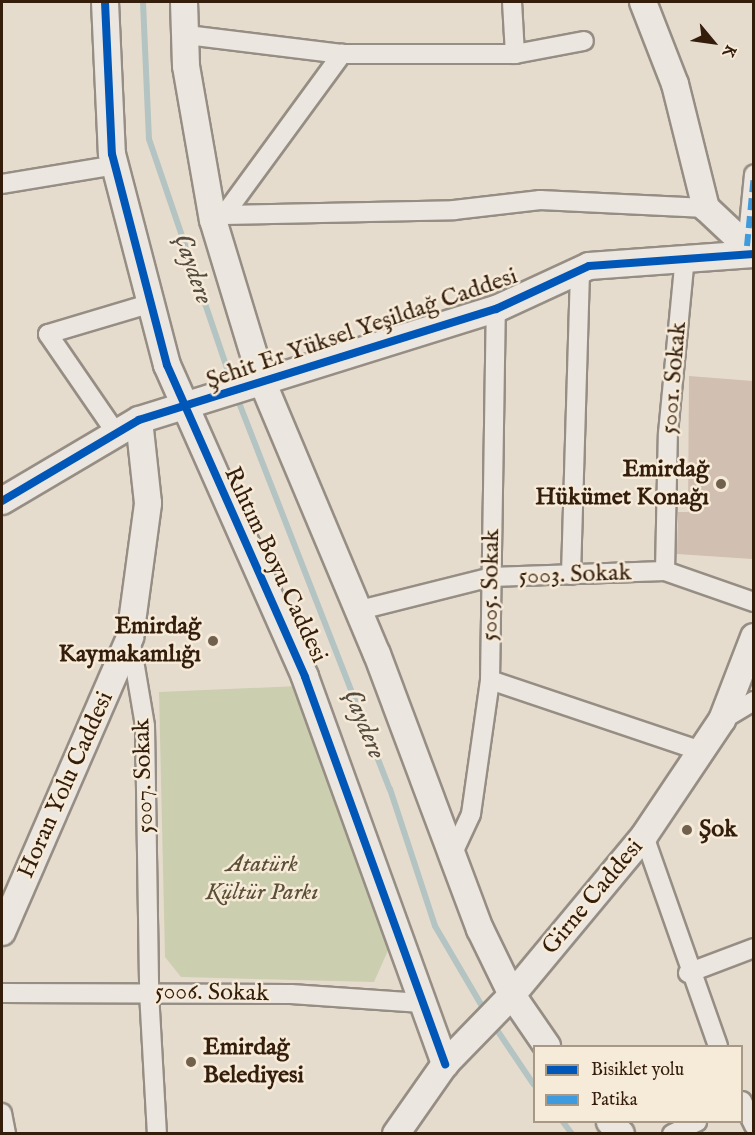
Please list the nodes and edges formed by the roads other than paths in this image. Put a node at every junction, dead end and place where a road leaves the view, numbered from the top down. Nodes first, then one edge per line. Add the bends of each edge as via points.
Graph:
1 (105, 2) edge
2 (184, 2) edge
3 (512, 2) edge
4 (643, 2) edge
5 (187, 35) junction
6 (584, 41) dead end
7 (342, 54) junction
8 (515, 54) junction
9 (115, 165) junction
10 (753, 174) edge
11 (2, 184) edge
12 (706, 208) junction
13 (219, 217) junction
14 (751, 251) edge
15 (685, 258) junction
16 (580, 270) junction
17 (152, 303) junction
18 (496, 309) junction
19 (262, 381) junction
20 (183, 410) junction
21 (139, 420) junction
22 (116, 433) junction
23 (2, 501) edge
24 (665, 572) junction
25 (571, 575) junction
26 (491, 578) junction
27 (753, 602) edge
28 (360, 610) junction
29 (130, 637) junction
30 (753, 637) edge
31 (490, 680) junction
32 (753, 701) edge
33 (722, 720) junction
34 (698, 750) junction
35 (644, 836) junction
36 (452, 855) junction
37 (2, 932) edge
38 (753, 948) edge
39 (688, 972) junction
40 (149, 992) junction
41 (2, 993) edge
42 (512, 995) junction
43 (422, 1003) junction
44 (546, 1045) edge
45 (717, 1045) edge
46 (452, 1056) junction
47 (743, 1105) edge
48 (2, 1113) edge
49 (695, 1123) edge
50 (753, 1126) edge
51 (6, 1134) edge
52 (158, 1134) edge
53 (396, 1134) edge
54 (672, 1134) edge

1 - 9 street, Rıhtım Boyu Caddesi
2 - 5 street
3 - 8 street
4 - 12 street via 675,84
5 - 7 street
5 - 13 street via 186,66
6 - 8 street
7 - 8 street
7 - 13 street
9 - 11 street
9 - 17 street, Rıhtım Boyu Caddesi
10 - 14 street
12 - 13 street via 540,200 454,210
12 - 14 street
13 - 19 street
14 - 15 street, Şehit Er Yüksel Yeşildağ Caddesi
15 - 16 street, Şehit Er Yüksel Yeşildağ Caddesi
15 - 24 street, 5001. Sokak via 668,433
16 - 18 street, Şehit Er Yüksel Yeşildağ Caddesi
16 - 25 street
17 - 20 street, Rıhtım Boyu Caddesi
17 - 22 street via 48,334
18 - 19 street, Şehit Er Yüksel Yeşildağ Caddesi
18 - 26 street, 5005. Sokak
19 - 20 street, Şehit Er Yüksel Yeşildağ Caddesi
19 - 28 street
20 - 21 street, Şehit Er Yüksel Yeşildağ Caddesi
20 - 43 street, Rıhtım Boyu Caddesi via 305,677
21 - 22 street, Şehit Er Yüksel Yeşildağ Caddesi
21 - 29 street, 5007. Sokak via 148,503
22 - 23 street, Şehit Er Yüksel Yeşildağ Caddesi
24 - 25 street, 5003. Sokak
24 - 27 street, 5003. Sokak
25 - 26 street, 5003. Sokak
26 - 28 street, 5003. Sokak
26 - 31 street, 5005. Sokak
28 - 36 street
29 - 37 street, Horan Yolu Caddesi
29 - 40 street, 5007. Sokak via 145,726
30 - 33 street, Girne Caddesi
31 - 34 street
31 - 36 street, 5005. Sokak via 471,814
32 - 33 street
33 - 34 street, Girne Caddesi
34 - 35 street, Girne Caddesi
35 - 39 street
35 - 42 street, Girne Caddesi
36 - 42 street
38 - 39 street
39 - 45 street
40 - 41 street, 5006. Sokak
40 - 43 street, 5006. Sokak
40 - 52 street, 5007. Sokak
42 - 44 street
42 - 46 street, Girne Caddesi
43 - 46 street, Rıhtım Boyu Caddesi
46 - 53 street, Girne Caddesi
47 - 50 street
48 - 51 street
49 - 54 street

